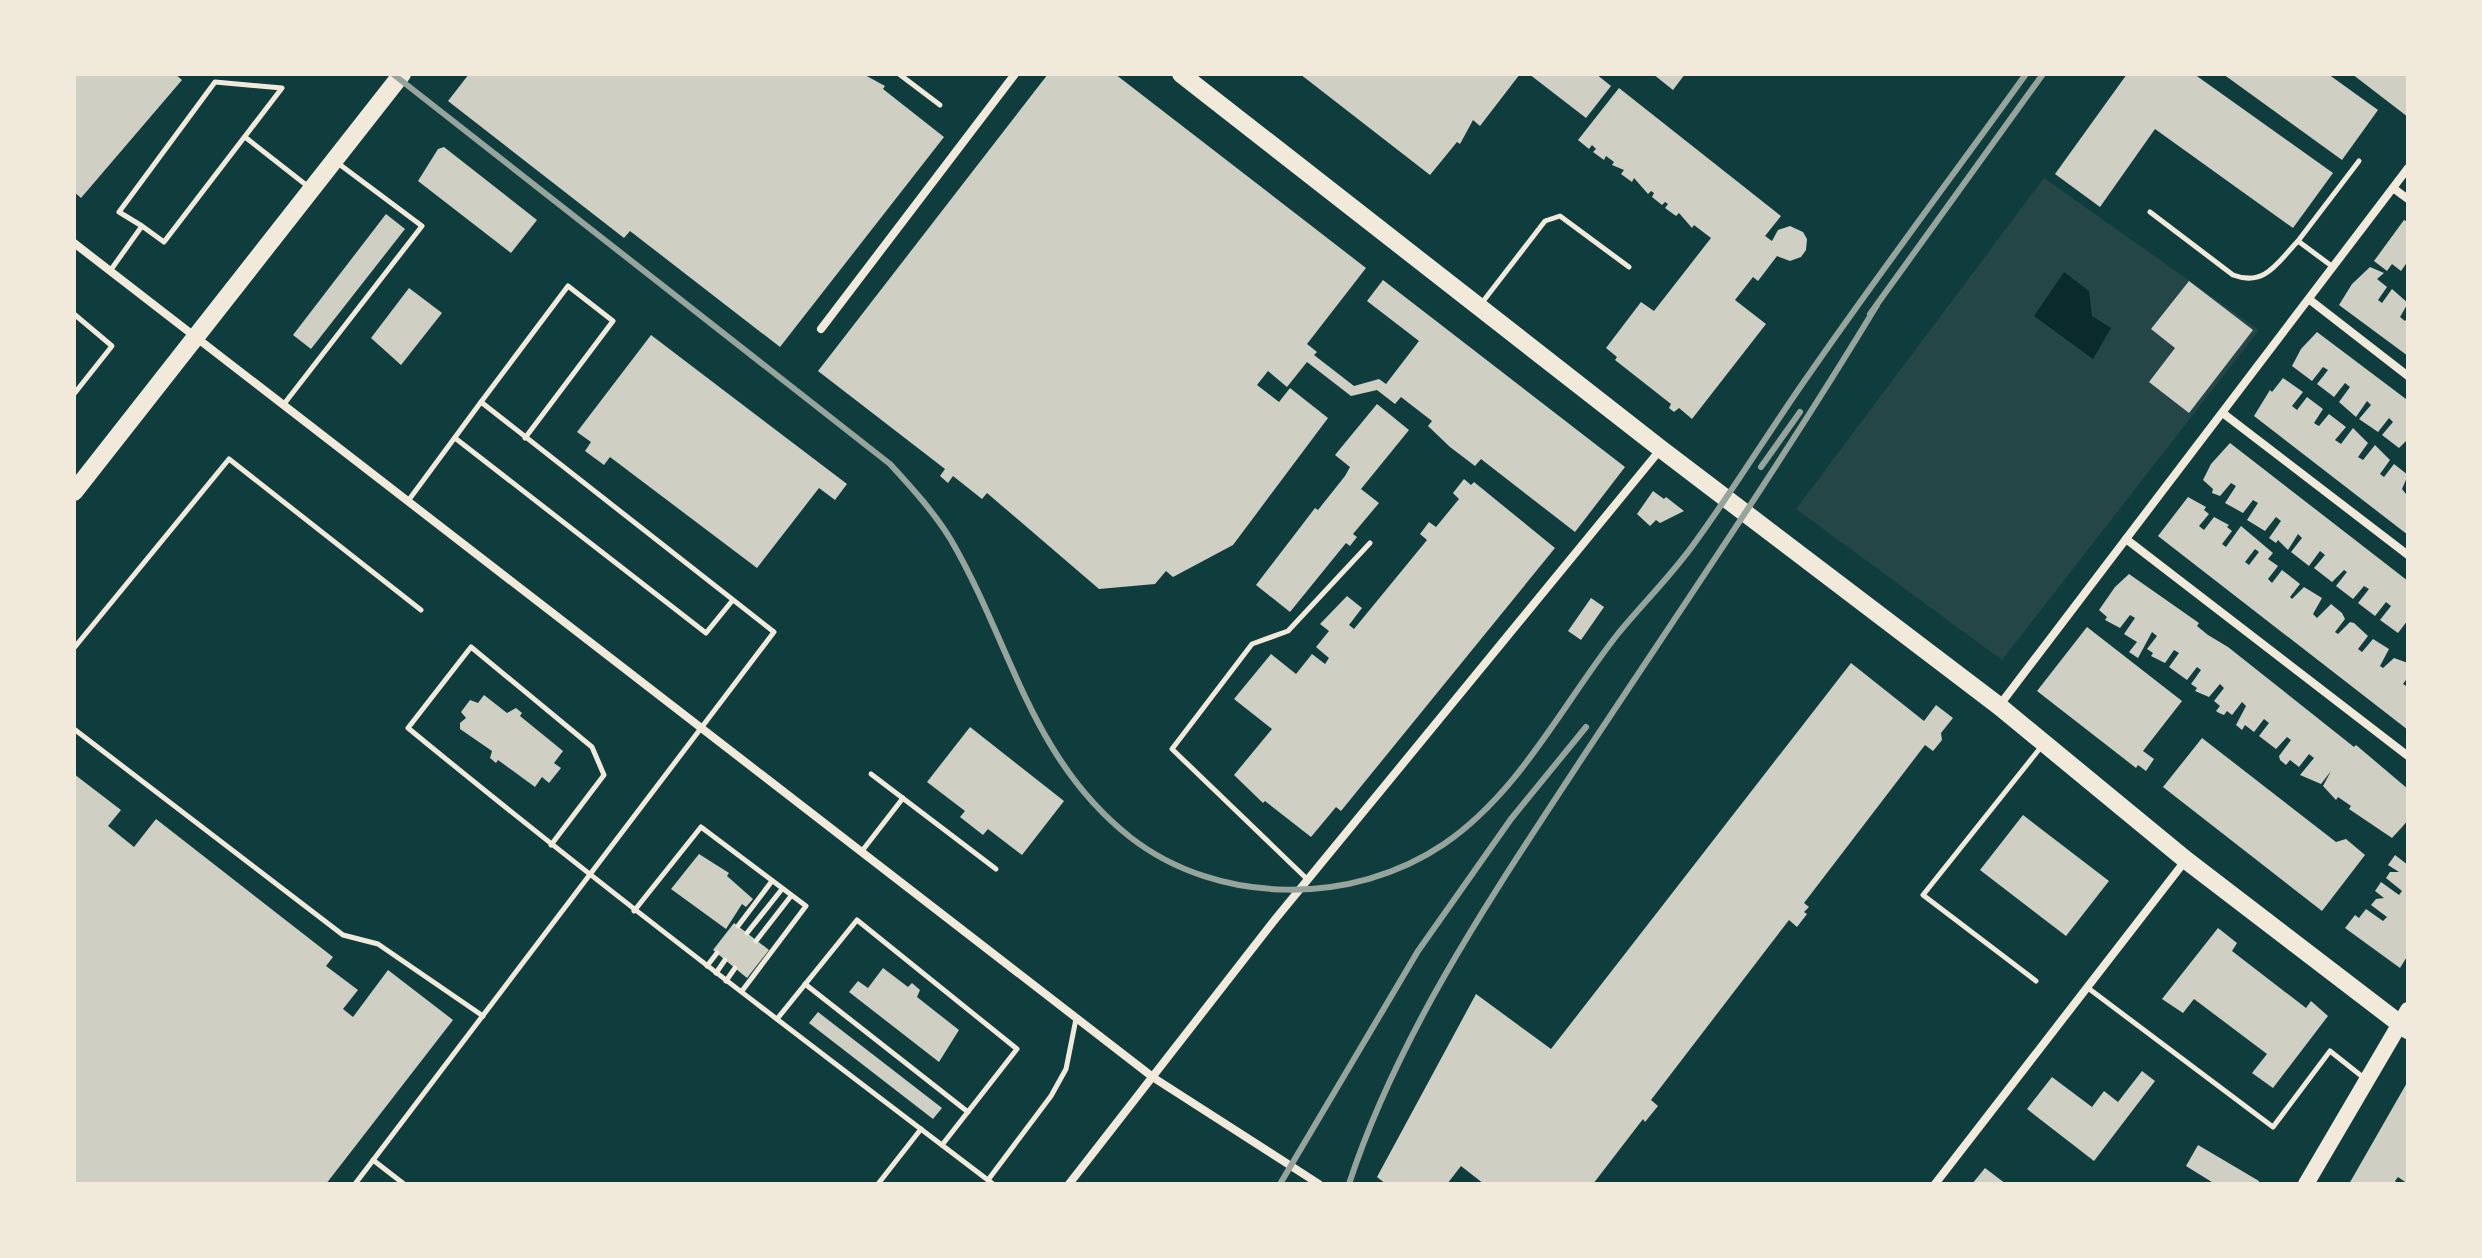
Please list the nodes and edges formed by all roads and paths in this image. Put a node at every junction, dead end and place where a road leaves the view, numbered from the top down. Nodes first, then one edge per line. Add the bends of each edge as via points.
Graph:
1 (402, 74) edge
2 (899, 74) edge
3 (1015, 74) edge
4 (1181, 74) edge
5 (940, 105) dead end
6 (245, 137) junction
7 (334, 161) junction
8 (2359, 161) dead end
9 (2408, 168) edge
10 (2393, 188) junction
11 (312, 190) junction
12 (2408, 199) edge
13 (2150, 212) dead end
14 (142, 226) junction
15 (2298, 241) junction
16 (74, 243) edge
17 (1629, 267) dead end
18 (2334, 267) junction
19 (110, 271) junction
20 (2310, 300) junction
21 (1479, 307) junction
22 (74, 314) edge
23 (821, 329) dead end
24 (194, 337) junction
25 (2408, 376) edge
26 (74, 394) edge
27 (481, 402) junction
28 (283, 405) junction
29 (2224, 414) junction
30 (455, 438) junction
31 (525, 438) junction
32 (1661, 449) junction
33 (74, 492) edge
34 (408, 501) junction
35 (2126, 539) junction
36 (1370, 543) dead end
37 (2408, 555) edge
38 (732, 601) junction
39 (421, 610) dead end
40 (74, 648) edge
41 (1999, 706) junction
42 (74, 729) edge
43 (702, 729) junction
44 (2044, 743) junction
45 (2408, 756) edge
46 (871, 774) dead end
47 (903, 798) junction
48 (551, 845) junction
49 (861, 852) junction
50 (2186, 860) junction
51 (996, 869) dead end
52 (589, 877) junction
53 (1308, 880) junction
54 (772, 881) junction
55 (782, 889) junction
56 (791, 896) junction
57 (634, 911) junction
58 (738, 926) dead end
59 (747, 933) dead end
60 (756, 941) dead end
61 (717, 953) dead end
62 (725, 960) dead end
63 (707, 966) junction
64 (735, 968) dead end
65 (716, 973) junction
66 (726, 981) junction
67 (2036, 981) dead end
68 (805, 984) junction
69 (2087, 987) junction
70 (742, 991) junction
71 (483, 1016) junction
72 (777, 1019) junction
73 (1076, 1019) junction
74 (2405, 1021) edge
75 (1154, 1078) junction
76 (2367, 1080) junction
77 (968, 1112) junction
78 (921, 1129) junction
79 (942, 1145) junction
80 (373, 1160) junction
81 (990, 1182) edge
82 (355, 1184) edge
83 (404, 1184) edge
84 (878, 1184) edge
85 (1069, 1184) edge
86 (1319, 1184) edge
87 (1935, 1184) edge
88 (2306, 1184) edge

1 - 7 main road
2 - 5 lane
3 - 23 street
4 - 21 main road
6 - 11 lane
6 - 14 lane via 164,242
6 - 14 lane via 282,88 215,82 119,212
7 - 11 main road
7 - 28 lane via 422,226
8 - 15 lane
9 - 10 street
10 - 12 street
10 - 18 street
11 - 24 main road
13 - 15 lane via 2233,275 2249,281 2263,279
14 - 19 lane
15 - 18 lane
16 - 19 street
17 - 21 lane via 1560,216 1545,221
18 - 20 street
19 - 24 street
20 - 25 street
20 - 29 street
21 - 32 main road
22 - 26 lane via 112,346
24 - 28 street
24 - 33 main road
27 - 30 lane
27 - 31 lane
27 - 31 lane via 568,286 613,321
28 - 34 street
29 - 35 street
29 - 37 street
30 - 34 lane
30 - 38 lane via 706,633
31 - 38 lane
32 - 41 main road
32 - 53 street
34 - 43 street
35 - 41 street
35 - 45 street
36 - 53 lane via 1288,631 1252,644 1172,749
38 - 43 lane via 774,632
39 - 40 lane via 229,459
41 - 44 main road
42 - 71 lane via 343,935 378,944
43 - 49 street
43 - 52 lane
44 - 50 main road
44 - 67 lane via 1923,895
46 - 47 lane
47 - 49 lane
47 - 51 lane
48 - 48 lane via 408,728 471,647 592,747 604,775
48 - 52 lane
49 - 73 street
50 - 69 street
50 - 74 main road
52 - 57 lane
52 - 71 lane
53 - 75 street
54 - 55 lane
54 - 57 lane via 701,827
54 - 58 lane
55 - 56 lane
55 - 59 lane
56 - 60 lane
56 - 70 lane via 806,906
57 - 63 lane
61 - 63 lane
62 - 65 lane
63 - 65 lane
64 - 66 lane
65 - 66 lane
66 - 70 lane
68 - 72 lane
68 - 77 lane
68 - 77 lane via 857,920 1017,1049
69 - 76 lane via 2273,1127 2330,1051
69 - 87 street
70 - 72 lane
71 - 80 lane
72 - 78 lane
73 - 75 street
73 - 81 lane via 1066,1069
74 - 76 main road
75 - 85 street
75 - 86 street
76 - 88 main road
77 - 79 lane
78 - 79 lane
78 - 84 lane
79 - 81 lane
80 - 82 lane
80 - 83 lane

